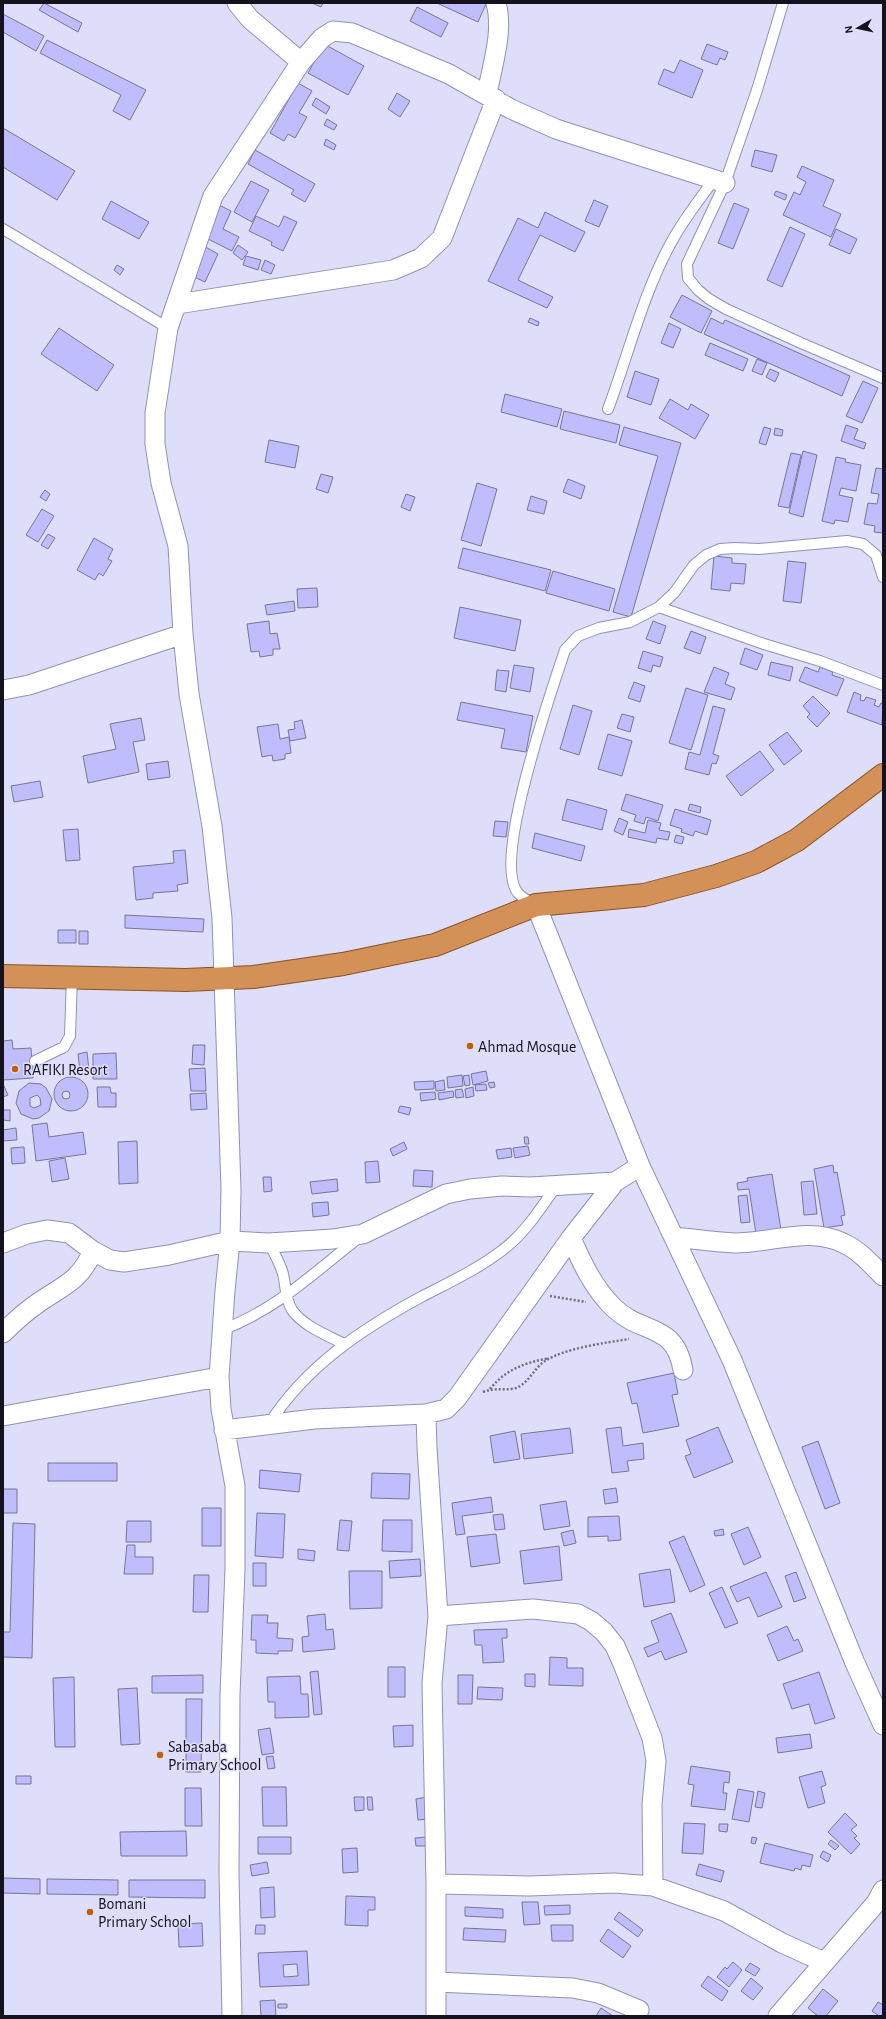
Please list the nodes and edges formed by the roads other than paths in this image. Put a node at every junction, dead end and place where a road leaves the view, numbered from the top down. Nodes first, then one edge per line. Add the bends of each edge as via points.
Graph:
1 (237, 3) edge
2 (496, 3) edge
3 (783, 3) edge
4 (301, 62) junction
5 (492, 97) junction
6 (720, 181) junction
7 (3, 229) edge
8 (177, 304) junction
9 (168, 328) junction
10 (883, 378) edge
11 (608, 409) dead end
12 (883, 577) edge
13 (659, 607) junction
14 (183, 634) junction
15 (883, 685) edge
16 (3, 690) edge
17 (883, 776) edge
18 (536, 905) junction
19 (3, 976) edge
20 (72, 976) junction
21 (224, 978) junction
22 (35, 1061) dead end
23 (640, 1166) junction
24 (615, 1182) junction
25 (557, 1184) junction
26 (363, 1234) junction
27 (675, 1237) junction
28 (571, 1238) junction
29 (230, 1241) junction
30 (269, 1242) junction
31 (3, 1243) edge
32 (93, 1251) junction
33 (883, 1276) edge
34 (286, 1295) junction
35 (222, 1330) junction
36 (3, 1333) edge
37 (344, 1344) junction
38 (683, 1370) dead end
39 (219, 1378) junction
40 (426, 1414) junction
41 (3, 1416) edge
42 (269, 1424) junction
43 (224, 1430) junction
44 (438, 1616) junction
45 (883, 1725) edge
46 (436, 1884) junction
47 (653, 1886) junction
48 (883, 1890) edge
49 (824, 1962) junction
50 (436, 1982) junction
51 (639, 2010) dead end
52 (232, 2016) edge
53 (436, 2016) edge
54 (778, 2016) edge

1 - 4 street via 250,19
2 - 5 street via 499,13
3 - 6 lane via 757,90
4 - 5 street via 328,33 352,33 449,74
4 - 8 street via 213,196
5 - 6 street via 511,109 556,129
5 - 8 street via 442,238 421,258 394,270
6 - 10 lane via 687,264 688,278 709,299 726,309
6 - 11 lane via 692,210 666,254
7 - 9 lane
8 - 9 street
9 - 14 street via 154,412 155,444 161,483 178,546
12 - 13 lane via 876,555 863,544 847,541 759,549 720,549 706,555 694,565 674,593
13 - 15 lane
13 - 18 lane via 630,622 599,628 578,636 565,650 527,771 513,838 511,857 517,892
14 - 16 street via 29,685
14 - 21 street via 189,694 212,826 222,918
17 - 18 highway via 797,840 756,862 716,876 644,895
18 - 21 highway via 435,945 304,970
18 - 23 street
19 - 20 highway
20 - 21 highway via 186,980
20 - 22 lane via 70,1036 64,1047
21 - 29 street via 231,1189
23 - 24 street
23 - 27 street
24 - 25 street
24 - 28 street
25 - 26 street via 489,1187 446,1194
25 - 37 lane via 531,1224 501,1251 469,1273 420,1298
26 - 30 street via 315,1241
26 - 34 lane
27 - 33 street via 736,1243 800,1235 823,1236 844,1243 858,1252
27 - 45 street via 732,1360 855,1663
28 - 38 street via 594,1283 608,1303 624,1316 673,1342
28 - 40 street via 457,1398 446,1409
29 - 30 street
29 - 32 street via 124,1262 110,1260
29 - 35 street
30 - 34 lane via 283,1274
31 - 32 street via 47,1230 69,1233
32 - 36 street via 86,1267 77,1277 38,1303
34 - 35 lane via 247,1321
34 - 37 lane via 298,1316
35 - 39 street
37 - 42 lane via 297,1386
39 - 41 street
39 - 43 street
40 - 42 street via 361,1416
40 - 44 street via 426,1448
42 - 43 street
43 - 52 street via 235,1486 229,1873
44 - 46 street via 432,1683
44 - 47 street via 533,1610 578,1614 604,1632 615,1646 652,1738 656,1761 652,1804
46 - 47 street via 529,1886 614,1883
46 - 50 street
47 - 49 street via 724,1910 782,1943
48 - 49 street via 876,1903
49 - 54 street
50 - 51 street via 573,1988 605,1996
50 - 53 street

